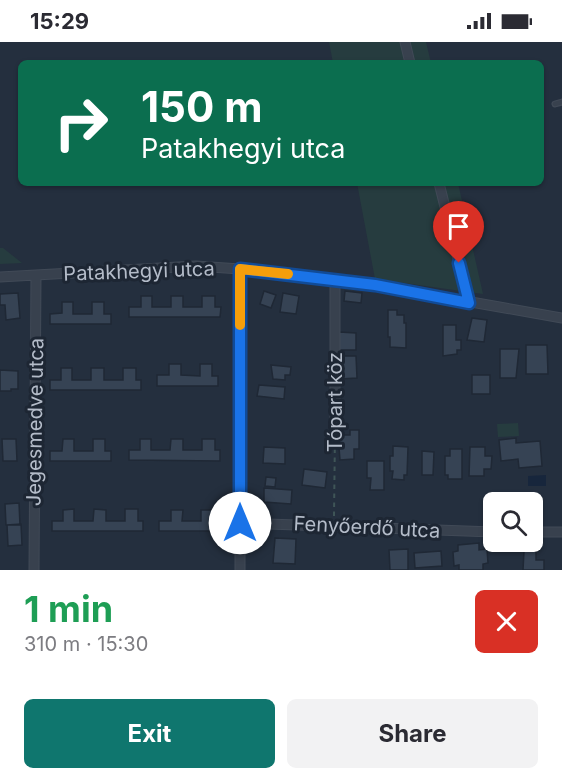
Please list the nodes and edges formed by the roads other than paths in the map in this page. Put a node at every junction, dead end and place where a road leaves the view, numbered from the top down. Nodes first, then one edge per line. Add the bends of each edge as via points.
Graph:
1 (405, 42) edge
2 (409, 60) edge
3 (562, 102) edge
4 (555, 104) dead end
5 (441, 186) edge
6 (240, 269) junction
7 (36, 275) junction
8 (0, 277) edge
9 (335, 279) junction
10 (469, 303) junction
11 (562, 318) edge
12 (335, 424) road end
13 (240, 523) junction
14 (483, 532) edge
15 (543, 532) edge
16 (562, 532) edge
17 (34, 570) edge
18 (240, 570) edge

1 - 2 street
3 - 4 lane
5 - 10 street
6 - 7 street, Patakhegyi utca via 196,266
6 - 9 street, Patakhegyi utca
6 - 13 street
7 - 8 street, Patakhegyi utca
7 - 17 street, Jegesmedve utca
9 - 10 street, Patakhegyi utca
9 - 12 street, Tópart köz
10 - 11 street, Patakhegyi utca
13 - 14 street, Fenyőerdő utca
13 - 18 street
15 - 16 street

